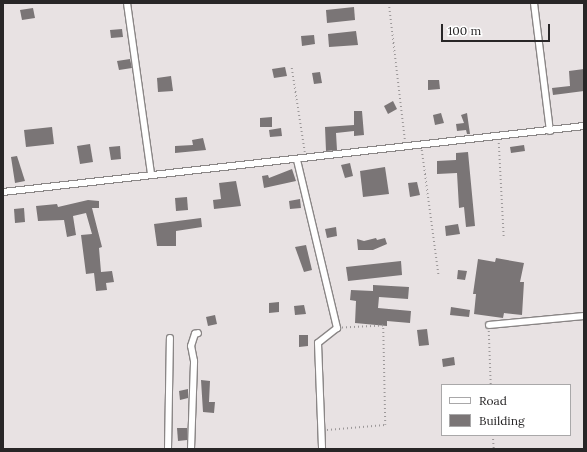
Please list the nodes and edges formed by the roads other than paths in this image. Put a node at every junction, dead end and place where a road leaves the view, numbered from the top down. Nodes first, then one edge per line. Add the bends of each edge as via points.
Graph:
1 (127, 3) edge
2 (534, 3) edge
3 (584, 126) edge
4 (550, 131) junction
5 (297, 160) junction
6 (151, 174) junction
7 (3, 192) edge
8 (584, 316) edge
9 (489, 325) road end
10 (198, 333) dead end
11 (170, 338) dead end
12 (168, 449) edge
13 (191, 449) edge
14 (322, 449) edge

1 - 6 street
2 - 4 street
3 - 4 street
4 - 5 street
5 - 6 street
5 - 14 street via 337,328 318,343
6 - 7 street
8 - 9 street
10 - 13 street via 195,334 191,346 194,361
11 - 12 street

